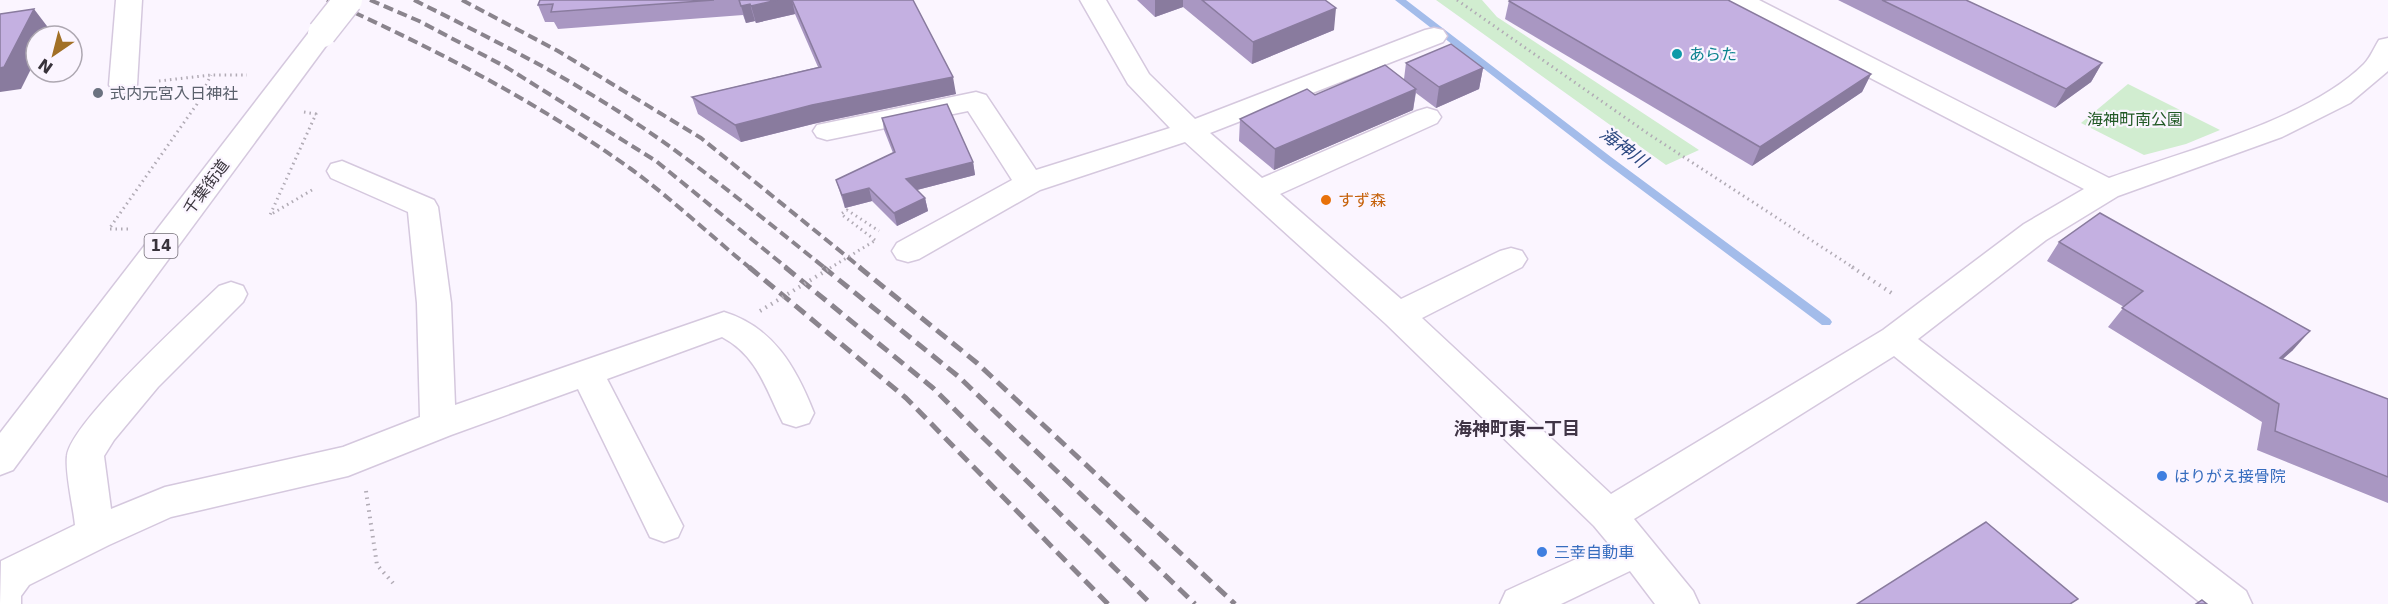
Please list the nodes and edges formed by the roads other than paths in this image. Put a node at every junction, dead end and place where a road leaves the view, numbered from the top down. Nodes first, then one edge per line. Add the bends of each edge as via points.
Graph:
1 (129, 0) edge
2 (348, 0) edge
3 (1093, 0) edge
4 (1739, 0) edge
5 (1434, 36) dead end
6 (2388, 46) edge
7 (123, 85) road end
8 (1427, 117) dead end
9 (827, 131) dead end
10 (1190, 131) junction
11 (342, 171) road end
12 (1029, 183) junction
13 (2107, 189) junction
14 (1259, 191) junction
15 (897, 243) road end
16 (1511, 259) dead end
17 (231, 294) dead end
18 (1398, 315) junction
19 (1896, 339) junction
20 (587, 372) junction
21 (795, 413) dead end
22 (438, 425) junction
23 (0, 460) edge
24 (1608, 515) junction
25 (664, 526) dead end
26 (95, 533) junction
27 (1636, 550) junction
28 (1, 604) edge
29 (1520, 604) edge
30 (1679, 604) edge
31 (2232, 604) edge

1 - 7 main road
2 - 23 main road, 千葉街道 / 14, bridge
3 - 10 main road via 1138,78
4 - 13 main road
5 - 10 main road
6 - 13 main road via 2377,67 2340,97 2272,131
8 - 14 main road
9 - 12 main road via 976,101
10 - 12 main road
10 - 14 main road
11 - 22 main road via 423,207 434,303
12 - 15 main road
13 - 19 main road via 2035,232
14 - 18 main road
16 - 18 main road
17 - 26 main road via 146,378 85,455
18 - 24 main road
19 - 24 main road
19 - 31 main road
20 - 21 main road via 724,324 746,334 772,360
20 - 22 main road
20 - 25 main road
22 - 26 main road via 348,461 165,503
24 - 27 main road
26 - 28 main road via 15,573 1,592
27 - 29 main road
27 - 30 main road

